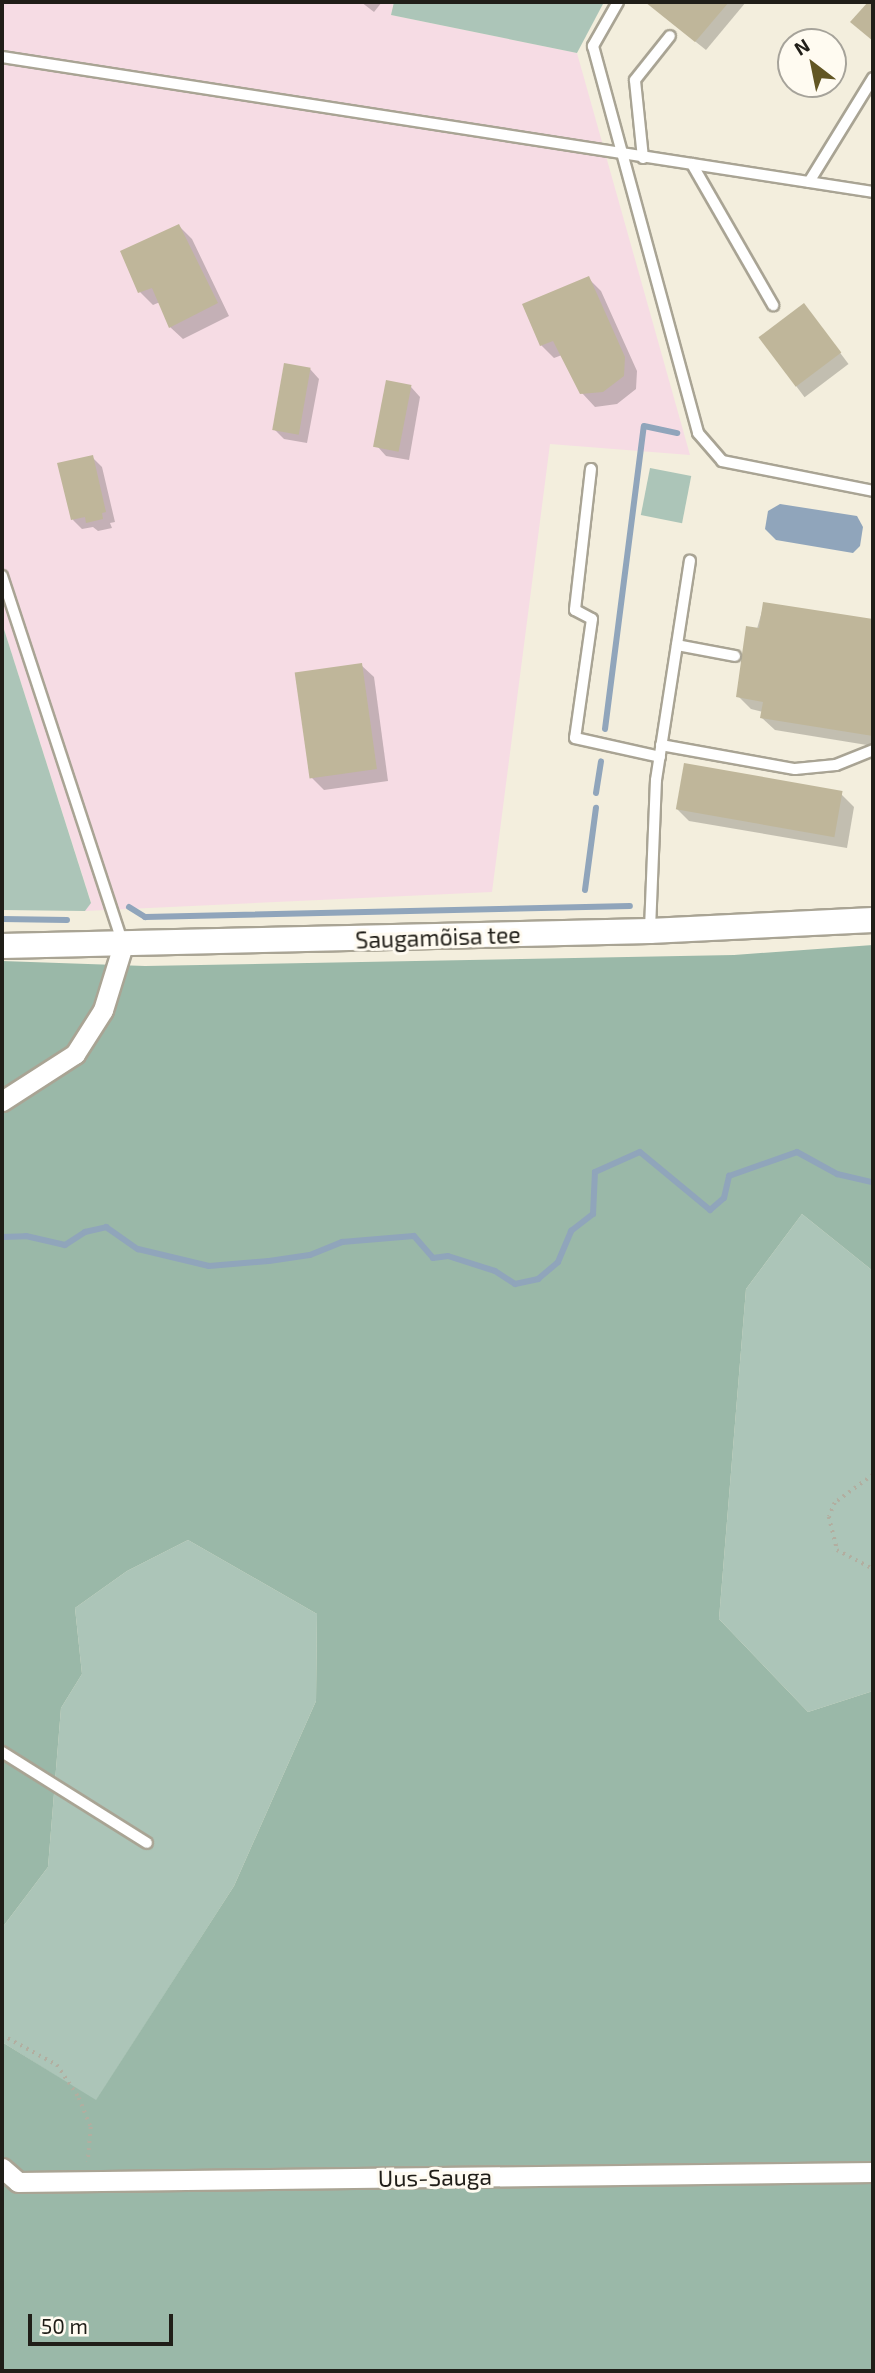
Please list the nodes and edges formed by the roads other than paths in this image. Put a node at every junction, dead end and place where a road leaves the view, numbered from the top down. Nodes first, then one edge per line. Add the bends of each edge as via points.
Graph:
1 (618, 2) edge
2 (670, 36) dead end
3 (2, 57) edge
4 (873, 78) edge
5 (626, 155) junction
6 (643, 158) junction
7 (692, 164) junction
8 (809, 182) junction
9 (873, 192) edge
10 (773, 305) dead end
11 (591, 469) dead end
12 (873, 491) edge
13 (690, 561) dead end
14 (2, 576) edge
15 (677, 645) junction
16 (735, 656) dead end
17 (662, 745) junction
18 (873, 750) edge
19 (660, 757) junction
20 (867, 919) edge
21 (650, 931) junction
22 (123, 945) junction
23 (2, 946) edge
24 (2, 1101) edge
25 (2, 1752) edge
26 (147, 1843) dead end
27 (2, 2168) edge
28 (873, 2172) edge

1 - 5 lane via 593,46
2 - 6 lane via 635,80
3 - 5 lane
4 - 8 lane
5 - 6 lane
5 - 12 lane via 698,433 722,461
6 - 7 lane
7 - 8 lane
7 - 10 lane
8 - 9 lane
11 - 19 lane via 575,610 592,619 575,738
13 - 15 lane
14 - 22 lane
15 - 16 lane
15 - 17 lane
17 - 18 lane via 795,769 836,765
17 - 19 lane
19 - 21 lane
20 - 21 street, Saugamõisa tee
21 - 22 street, Saugamõisa tee
22 - 23 street, Saugamõisa tee
22 - 24 street via 103,1010 75,1054
25 - 26 lane
27 - 28 street, Uus-Sauga via 18,2182

